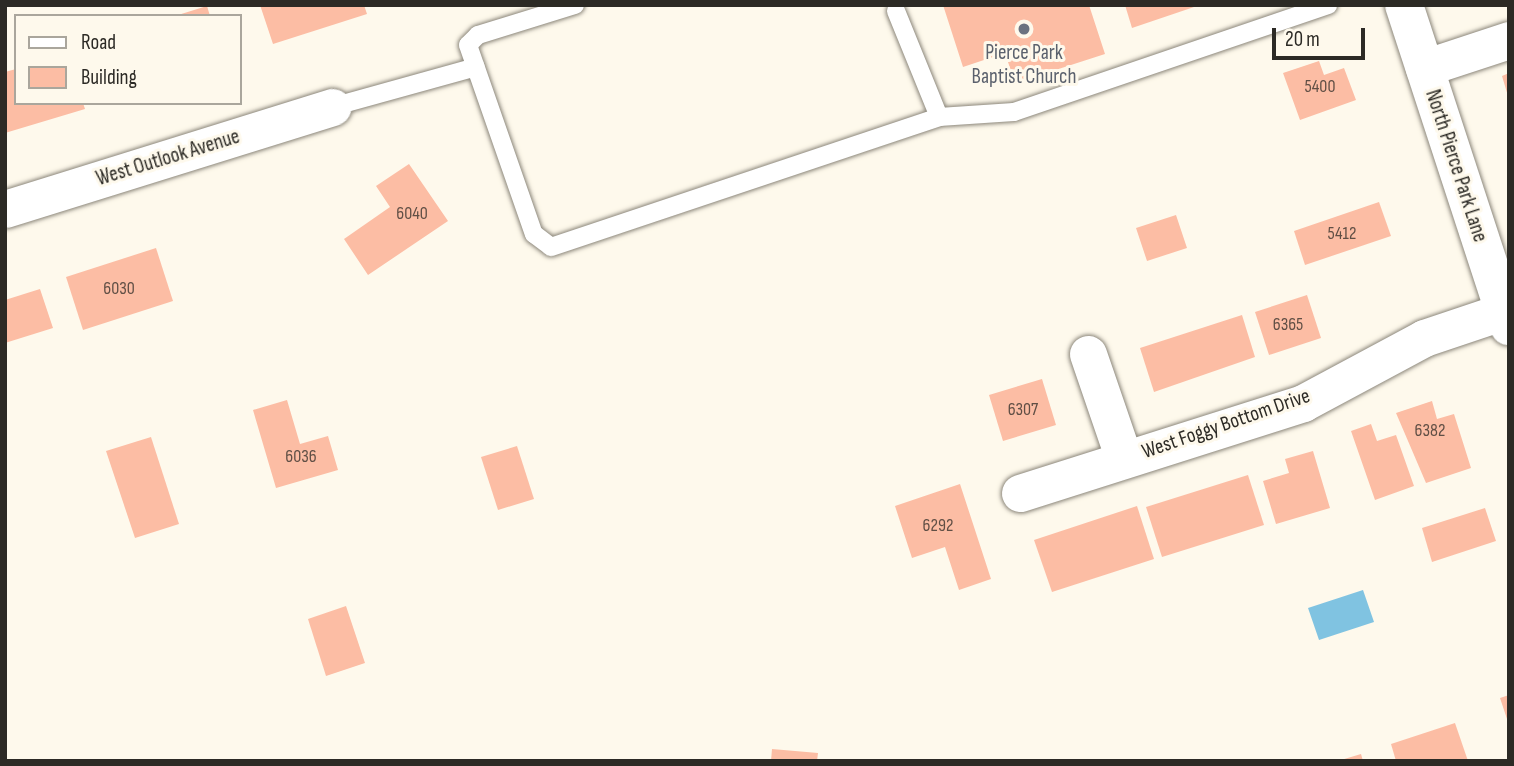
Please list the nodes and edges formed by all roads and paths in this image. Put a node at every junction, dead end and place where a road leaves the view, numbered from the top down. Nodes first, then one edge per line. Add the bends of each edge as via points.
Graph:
1 (575, 5) edge
2 (1328, 5) edge
3 (1404, 5) edge
4 (896, 11) dead end
5 (1509, 40) edge
6 (476, 66) junction
7 (1424, 68) junction
8 (332, 107) joint
9 (939, 117) junction
10 (5, 209) edge
11 (1506, 318) edge
12 (1088, 354) dead end
13 (1124, 459) junction
14 (1020, 493) dead end

1 - 6 lane via 478,35 468,45
2 - 9 lane via 1014,112
3 - 7 street, North Pierce Park Lane
4 - 9 lane
5 - 7 street
6 - 8 lane
6 - 9 lane via 534,234 551,247
7 - 11 street, North Pierce Park Lane
8 - 10 street, West Outlook Avenue
11 - 13 street, West Foggy Bottom Drive via 1424,338 1303,403
12 - 13 street
13 - 14 street, West Foggy Bottom Drive

